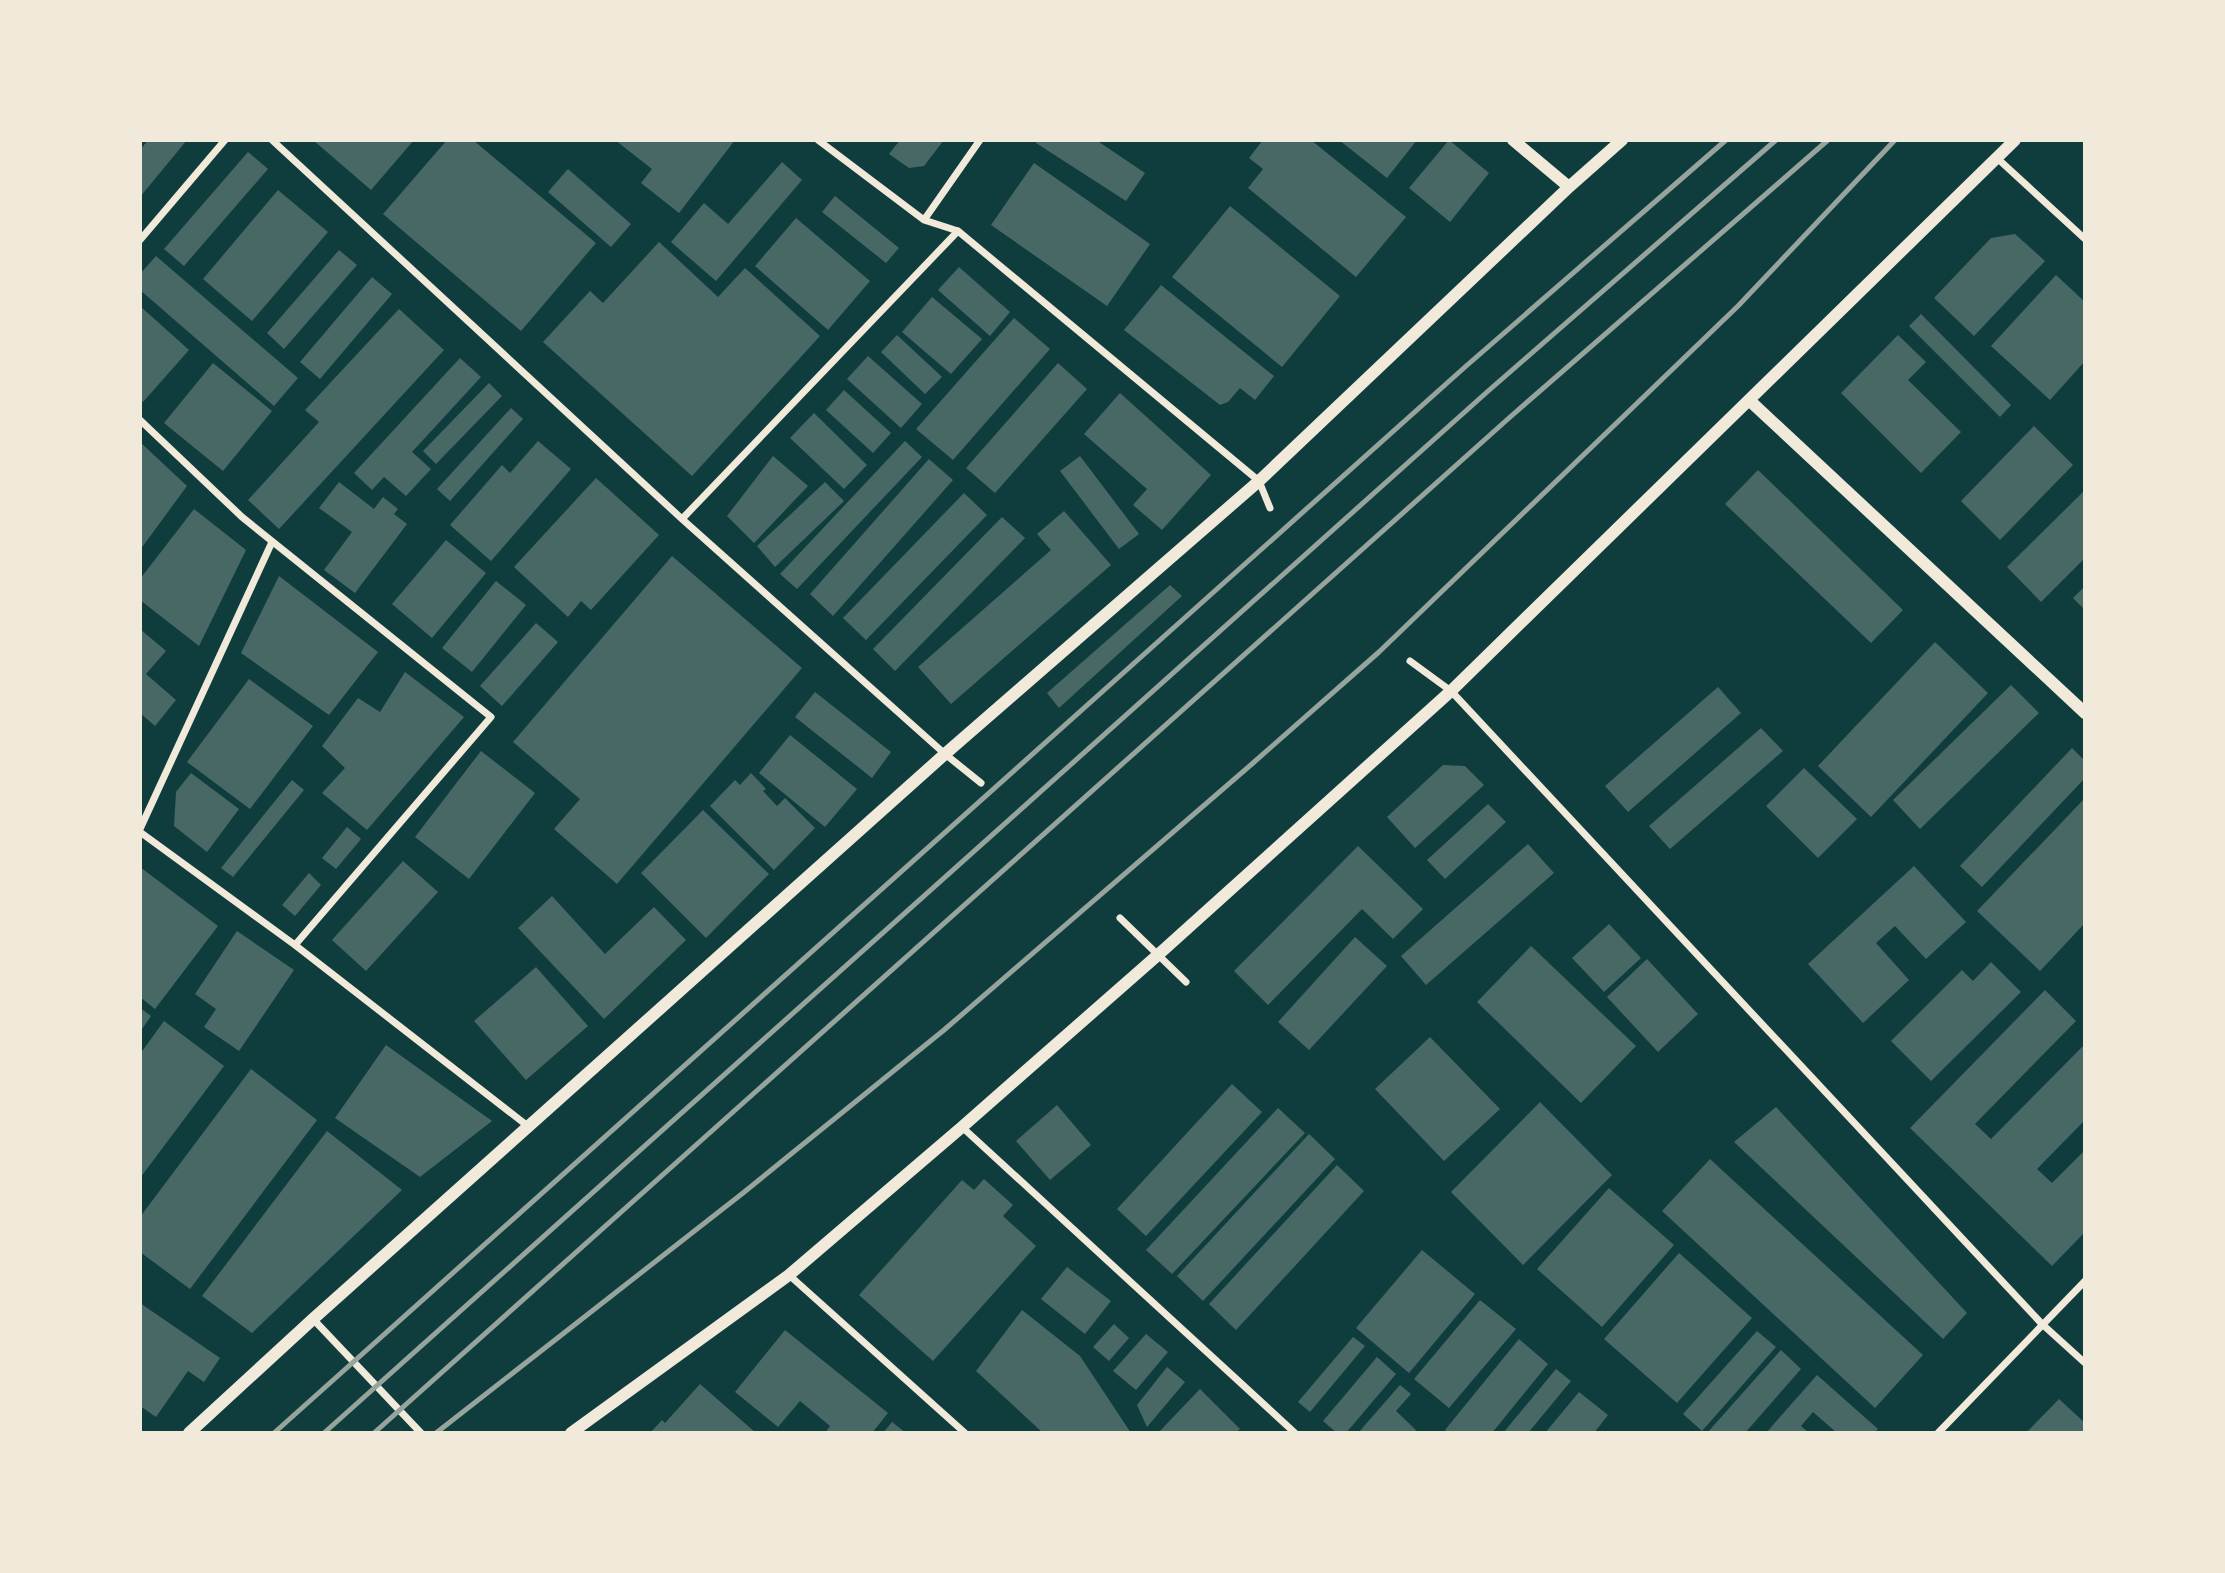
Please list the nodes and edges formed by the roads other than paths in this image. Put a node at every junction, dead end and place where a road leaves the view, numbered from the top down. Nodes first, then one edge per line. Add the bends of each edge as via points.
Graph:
1 (225, 140) edge
2 (272, 140) edge
3 (818, 140) edge
4 (980, 140) edge
5 (1513, 140) edge
6 (1622, 140) edge
7 (2015, 140) edge
8 (1997, 158) junction
9 (1569, 187) junction
10 (924, 220) junction
11 (958, 230) junction
12 (2085, 239) edge
13 (140, 240) edge
14 (1749, 400) junction
15 (140, 420) edge
16 (1259, 481) junction
17 (1270, 508) dead end
18 (682, 519) junction
19 (272, 542) junction
20 (1410, 661) dead end
21 (1451, 691) junction
22 (2085, 713) edge
23 (945, 754) junction
24 (981, 783) dead end
25 (140, 830) edge
26 (1120, 918) dead end
27 (295, 945) junction
28 (1159, 954) junction
29 (1186, 982) dead end
30 (528, 1127) junction
31 (962, 1128) junction
32 (789, 1275) junction
33 (2085, 1281) edge
34 (313, 1319) junction
35 (2042, 1324) junction
36 (2085, 1363) edge
37 (189, 1433) edge
38 (421, 1433) edge
39 (571, 1433) edge
40 (965, 1433) edge
41 (1295, 1433) edge
42 (1938, 1433) edge

1 - 13 street
2 - 18 street
3 - 10 street
4 - 10 street
5 - 9 street
6 - 9 street
7 - 8 street
8 - 12 street
8 - 14 street
9 - 16 street
10 - 11 street
11 - 16 street
11 - 18 street
14 - 21 street
14 - 22 street
15 - 19 street
16 - 17 street
16 - 23 street
18 - 23 street
19 - 25 street
19 - 27 street via 491,717
20 - 21 street
21 - 28 street
21 - 35 street
23 - 24 street
23 - 30 street
25 - 27 street
26 - 28 street
27 - 30 street
28 - 29 street
28 - 31 street
30 - 34 street
31 - 32 street
31 - 41 street
32 - 39 street
32 - 40 street
33 - 35 street
34 - 37 street
34 - 38 street
35 - 36 street
35 - 42 street

